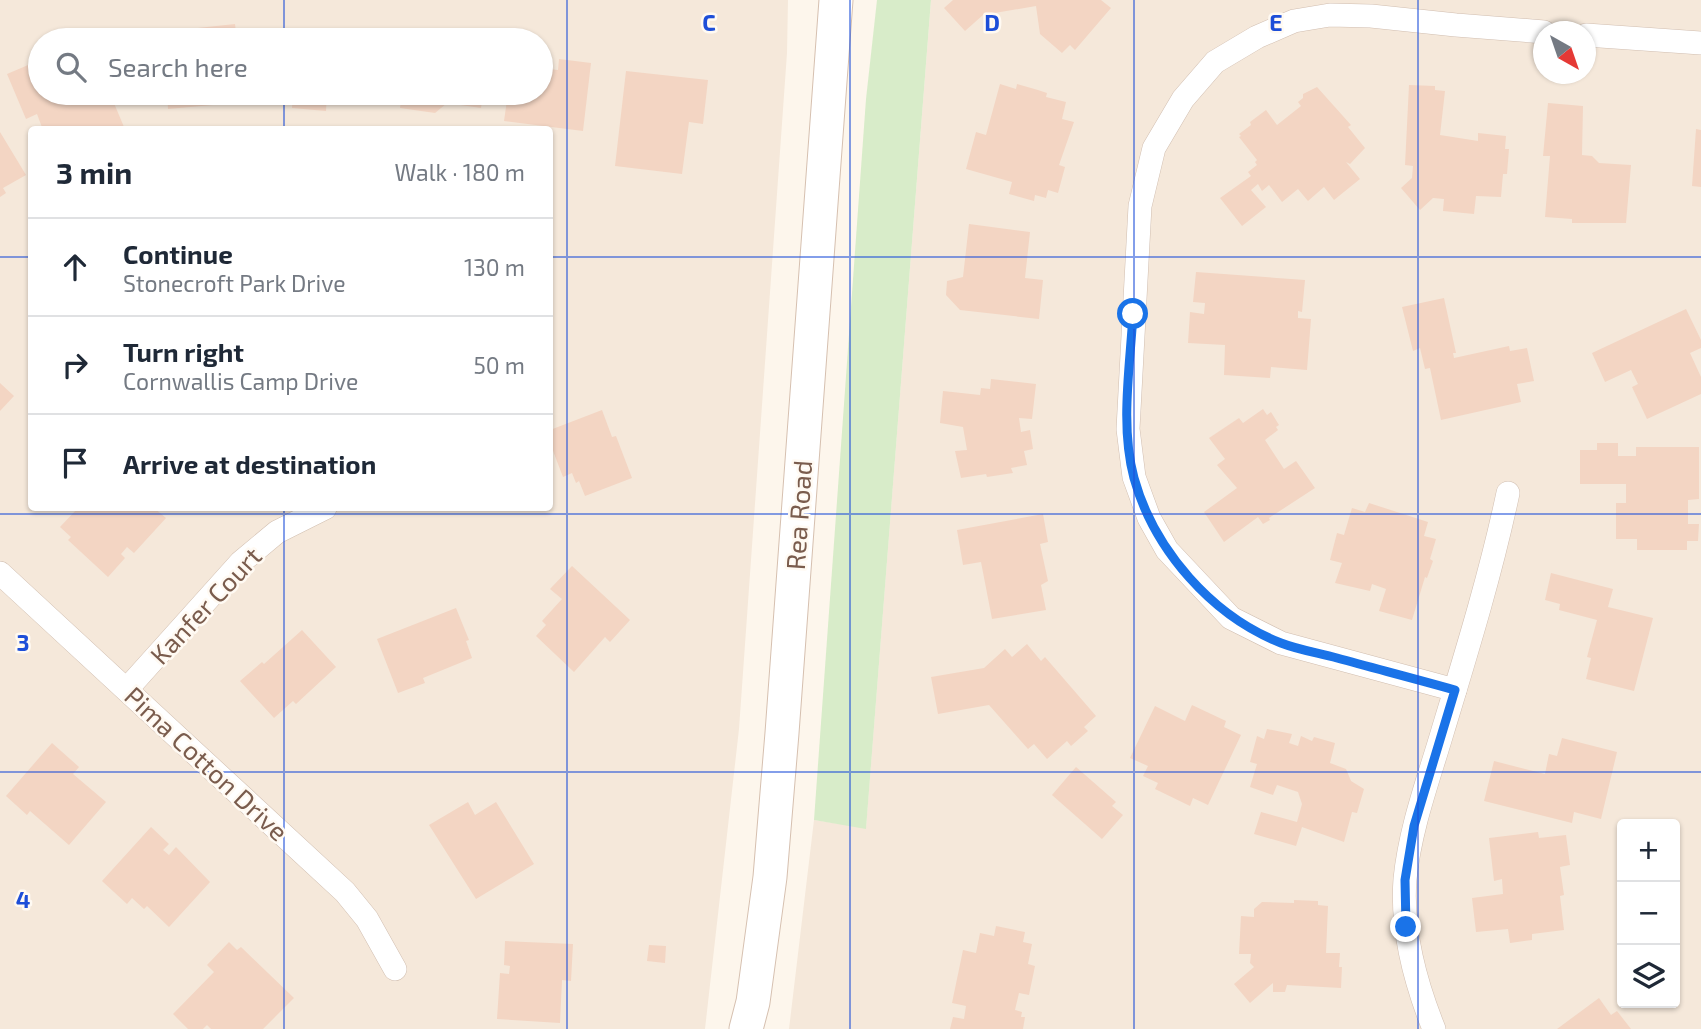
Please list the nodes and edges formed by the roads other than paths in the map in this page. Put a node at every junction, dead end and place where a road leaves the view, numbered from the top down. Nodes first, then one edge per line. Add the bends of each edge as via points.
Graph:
1 (836, 0) edge
2 (1533, 31) edge
3 (1596, 36) edge
4 (1701, 43) edge
5 (1508, 493) dead end
6 (319, 511) edge
7 (0, 573) edge
8 (127, 689) junction
9 (1455, 690) junction
10 (395, 969) dead end
11 (746, 1029) edge
12 (1434, 1029) edge

1 - 11 main road, Rea Road via 770,877
2 - 9 street via 1330,15 1294,21 1257,37 1215,62 1183,99 1154,148 1140,206 1128,429 1134,477 1167,550 1231,618 1281,643
3 - 4 street
5 - 9 street via 1493,564
6 - 8 street, Kanfer Court via 277,532 241,562
7 - 8 street, Pima Cotton Drive
8 - 10 street, Pima Cotton Drive via 345,892 367,919
9 - 12 street via 1414,826 1405,880 1408,940 1418,989

